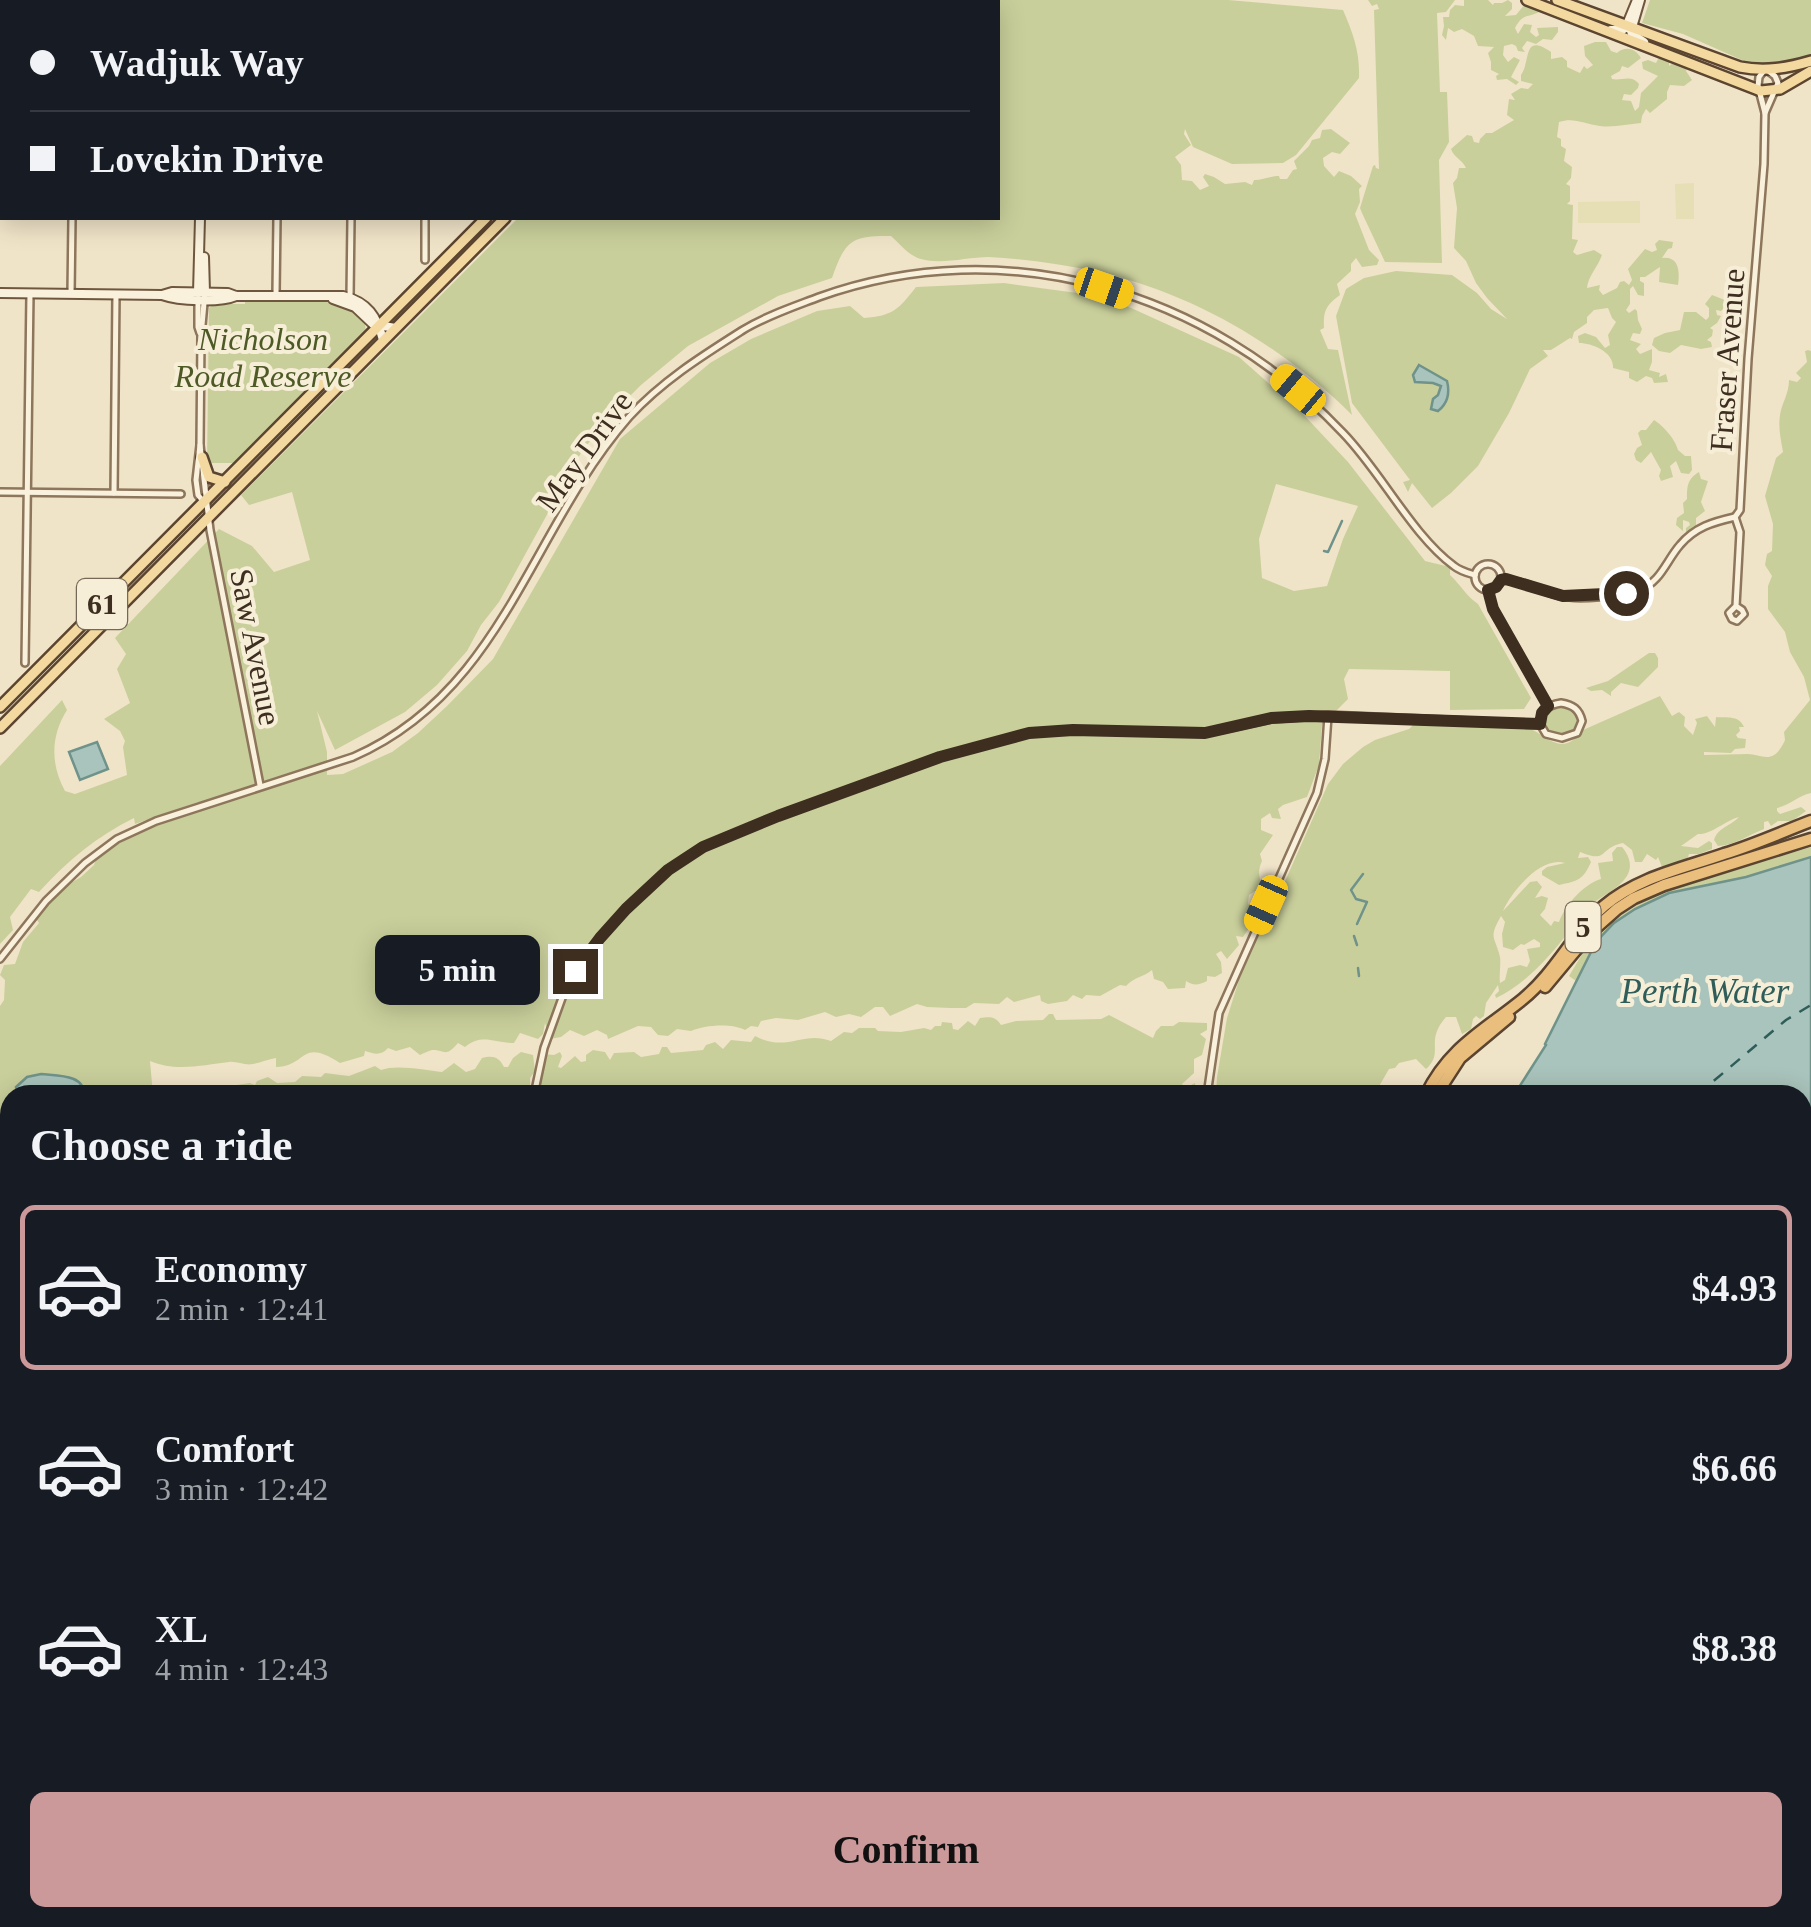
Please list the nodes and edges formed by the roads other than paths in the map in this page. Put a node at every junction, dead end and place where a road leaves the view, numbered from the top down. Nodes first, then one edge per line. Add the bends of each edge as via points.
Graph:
1 (1527, 0) edge
2 (1557, 0) edge
3 (1638, 0) edge
4 (1629, 26) junction
5 (1602, 28) junction
6 (1652, 47) junction
7 (1810, 65) edge
8 (1766, 70) junction
9 (1805, 79) edge
10 (1759, 90) junction
11 (1776, 90) junction
12 (1766, 114) junction
13 (72, 220) edge
14 (202, 220) edge
15 (277, 220) edge
16 (351, 220) edge
17 (425, 220) edge
18 (484, 220) edge
19 (503, 220) edge
20 (424, 260) dead end
21 (0, 293) edge
22 (30, 293) junction
23 (71, 294) junction
24 (116, 294) junction
25 (201, 296) junction
26 (276, 296) junction
27 (324, 297) junction
28 (350, 298) junction
29 (379, 324) junction
30 (395, 328) junction
31 (383, 340) junction
32 (200, 445) junction
33 (202, 457) junction
34 (225, 482) junction
35 (0, 492) edge
36 (28, 492) junction
37 (114, 494) junction
38 (181, 494) dead end
39 (206, 502) junction
40 (208, 516) junction
41 (1734, 518) junction
42 (1475, 574) junction
43 (1501, 580) junction
44 (1488, 590) junction
45 (1736, 606) dead end
46 (25, 663) dead end
47 (1548, 706) junction
48 (0, 707) edge
49 (1328, 715) junction
50 (1540, 724) junction
51 (0, 728) edge
52 (260, 786) junction
53 (1811, 821) edge
54 (1811, 840) edge
55 (0, 959) edge
56 (536, 1085) edge
57 (1209, 1085) edge
58 (1431, 1085) edge
59 (1442, 1085) edge

1 - 5 main road
2 - 4 main road
3 - 4 main road
4 - 5 main road
4 - 6 main road
4 - 8 main road via 1733,66
5 - 6 main road
6 - 10 main road
7 - 8 main road
7 - 9 main road
8 - 10 street
8 - 11 street via 1777,78
9 - 11 main road
10 - 11 main road
10 - 12 street, Fraser Avenue
11 - 12 street, Fraser Avenue
12 - 41 street, Fraser Avenue via 1740,510
13 - 23 street
14 - 25 main road
15 - 26 street
16 - 28 street
17 - 20 street
18 - 29 main road, 61
19 - 30 main road, 61
21 - 22 main road
22 - 23 main road
22 - 36 street
23 - 24 main road
24 - 25 main road
24 - 37 street
25 - 26 main road
25 - 32 street
26 - 27 main road
27 - 28 main road
27 - 29 main road
28 - 29 main road
29 - 30 main road
29 - 31 main road
29 - 34 main road, 61
30 - 31 main road, 61
31 - 40 main road, 61
32 - 33 street
32 - 39 street via 197,488
33 - 34 main road via 208,477
33 - 39 street
34 - 39 main road, 61
35 - 36 street
36 - 37 street
36 - 46 street
37 - 38 street
39 - 40 street, Saw Avenue
39 - 48 main road, 61
40 - 51 main road, 61
40 - 52 street, Saw Avenue
41 - 43 street via 1690,534 1655,580 1635,592 1563,596
41 - 45 street, Fraser Avenue via 1740,532
42 - 43 street via 1488,563 1497,566
42 - 44 street
42 - 52 street, May Drive via 1454,567 1434,546 1315,404 1270,366 1206,328 1169,310 1054,276 908,274 788,308 674,376 594,463 486,644 440,700 371,749
43 - 44 street
44 - 47 street
47 - 50 street
47 - 50 street via 1574,707 1581,727 1557,738
49 - 50 street
49 - 56 street via 1271,718 1205,733 1029,733 940,757 703,847 626,909 575,971
49 - 57 street via 1317,794 1219,1013
52 - 55 street, May Drive via 117,839 46,902
53 - 58 highway, 5 via 1618,896 1536,987 1462,1045
54 - 59 highway, 5 via 1664,885 1617,909 1540,992 1460,1058

